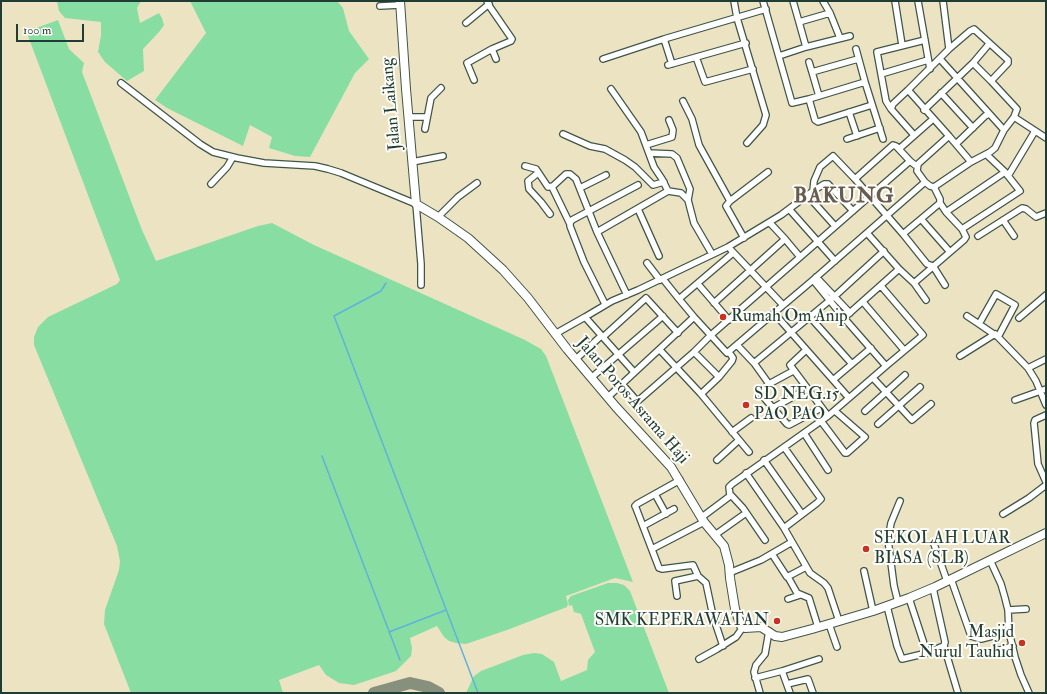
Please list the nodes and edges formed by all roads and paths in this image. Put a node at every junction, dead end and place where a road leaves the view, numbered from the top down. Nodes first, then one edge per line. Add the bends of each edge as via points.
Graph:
1 (734, 1) edge
2 (764, 1) edge
3 (793, 1) edge
4 (823, 1) edge
5 (895, 1) edge
6 (918, 1) edge
7 (943, 1) edge
8 (400, 3) edge
9 (488, 3) edge
10 (380, 6) dead end
11 (766, 9) junction
12 (830, 13) junction
13 (737, 18) junction
14 (799, 22) junction
15 (466, 23) dead end
16 (850, 36) dead end
17 (840, 38) junction
18 (664, 39) junction
19 (925, 40) junction
20 (746, 43) junction
21 (989, 44) junction
22 (902, 45) junction
23 (806, 47) junction
24 (856, 49) dead end
25 (950, 49) junction
26 (492, 50) junction
27 (779, 56) junction
28 (696, 57) junction
29 (496, 59) dead end
30 (604, 59) dead end
31 (858, 59) junction
32 (940, 59) junction
33 (928, 60) junction
34 (808, 62) dead end
35 (973, 63) junction
36 (753, 69) junction
37 (930, 69) junction
38 (812, 72) junction
39 (881, 74) junction
40 (956, 79) junction
41 (474, 80) dead end
42 (991, 81) junction
43 (865, 82) junction
44 (121, 83) dead end
45 (441, 88) dead end
46 (611, 89) dead end
47 (908, 90) junction
48 (941, 93) junction
49 (819, 96) junction
50 (809, 99) junction
51 (683, 101) dead end
52 (872, 105) junction
53 (891, 109) junction
54 (924, 110) junction
55 (849, 112) junction
56 (989, 114) junction
57 (427, 117) junction
58 (1014, 117) junction
59 (408, 118) junction
60 (933, 119) junction
61 (669, 120) dead end
62 (425, 128) dead end
63 (880, 128) junction
64 (973, 128) junction
65 (1004, 130) junction
66 (1035, 131) junction
67 (563, 134) dead end
68 (914, 135) junction
69 (857, 136) junction
70 (949, 136) junction
71 (1046, 138) edge
72 (848, 139) dead end
73 (884, 140) dead end
74 (747, 143) dead end
75 (956, 144) junction
76 (646, 145) junction
77 (899, 149) junction
78 (649, 153) junction
79 (987, 155) junction
80 (443, 156) dead end
81 (233, 157) junction
82 (910, 161) junction
83 (412, 162) junction
84 (971, 162) junction
85 (918, 164) junction
86 (526, 166) dead end
87 (768, 172) dead end
88 (538, 173) junction
89 (1007, 174) junction
90 (606, 176) dead end
91 (855, 178) junction
92 (664, 182) junction
93 (925, 182) junction
94 (477, 183) dead end
95 (211, 184) dead end
96 (638, 185) dead end
97 (552, 187) junction
98 (580, 188) junction
99 (934, 188) junction
100 (668, 191) junction
101 (813, 191) junction
102 (808, 196) junction
103 (871, 197) junction
104 (688, 200) junction
105 (730, 201) junction
106 (940, 203) junction
107 (416, 204) junction
108 (638, 209) junction
109 (789, 209) junction
110 (853, 211) junction
111 (589, 212) junction
112 (946, 212) junction
113 (1046, 213) edge
114 (550, 214) dead end
115 (887, 215) junction
116 (438, 217) junction
117 (921, 219) junction
118 (1003, 220) junction
119 (770, 223) junction
120 (570, 224) junction
121 (836, 226) junction
122 (962, 229) junction
123 (597, 232) junction
124 (867, 233) junction
125 (904, 234) junction
126 (978, 236) dead end
127 (1014, 236) dead end
128 (744, 238) junction
129 (785, 239) junction
130 (818, 241) junction
131 (728, 247) junction
132 (884, 251) junction
133 (733, 252) junction
134 (950, 252) junction
135 (712, 254) junction
136 (659, 256) dead end
137 (800, 257) junction
138 (835, 261) junction
139 (647, 263) dead end
140 (933, 266) junction
141 (899, 269) junction
142 (750, 271) junction
143 (815, 279) junction
144 (661, 280) junction
145 (914, 283) junction
146 (698, 284) junction
147 (421, 285) dead end
148 (945, 285) dead end
149 (881, 286) junction
150 (766, 287) junction
151 (638, 290) junction
152 (627, 295) junction
153 (1046, 295) edge
154 (835, 296) junction
155 (646, 298) junction
156 (679, 299) junction
157 (830, 300) junction
158 (926, 300) dead end
159 (863, 302) junction
160 (714, 303) junction
161 (605, 304) junction
162 (783, 305) junction
163 (774, 313) junction
164 (850, 313) junction
165 (663, 316) junction
166 (967, 316) dead end
167 (585, 317) junction
168 (694, 317) junction
169 (810, 317) junction
170 (844, 318) junction
171 (1019, 318) dead end
172 (729, 320) junction
173 (979, 324) junction
174 (678, 333) junction
175 (791, 333) junction
176 (555, 334) junction
177 (711, 335) junction
178 (997, 336) junction
179 (602, 337) junction
180 (737, 345) junction
181 (871, 348) junction
182 (660, 350) junction
183 (806, 350) junction
184 (904, 350) junction
185 (694, 352) junction
186 (729, 352) junction
187 (618, 355) junction
188 (960, 356) dead end
189 (576, 359) junction
190 (1046, 359) edge
191 (754, 363) junction
192 (852, 364) junction
193 (886, 366) junction
194 (677, 367) junction
195 (1028, 368) junction
196 (793, 371) junction
197 (634, 372) junction
198 (905, 376) dead end
199 (719, 377) junction
200 (591, 378) junction
201 (873, 378) junction
202 (833, 380) junction
203 (622, 384) junction
204 (769, 384) junction
205 (920, 387) dead end
206 (807, 389) junction
207 (1043, 391) edge
208 (887, 392) junction
209 (701, 394) junction
210 (608, 398) junction
211 (849, 398) junction
212 (1015, 400) dead end
213 (931, 404) dead end
214 (899, 405) junction
215 (1046, 405) edge
216 (773, 408) junction
217 (821, 408) junction
218 (835, 411) junction
219 (865, 411) dead end
220 (828, 416) junction
221 (1046, 416) edge
222 (751, 418) dead end
223 (821, 421) junction
224 (878, 424) dead end
225 (732, 432) junction
226 (804, 433) junction
227 (739, 440) junction
228 (784, 447) junction
229 (749, 452) dead end
230 (717, 460) dead end
231 (764, 460) junction
232 (828, 470) dead end
233 (746, 473) junction
234 (680, 480) junction
235 (1046, 483) edge
236 (655, 494) junction
237 (730, 494) junction
238 (900, 501) dead end
239 (674, 509) dead end
240 (746, 513) junction
241 (666, 514) junction
242 (802, 514) junction
243 (1003, 514) dead end
244 (703, 519) junction
245 (643, 526) junction
246 (784, 528) junction
247 (1046, 533) edge
248 (715, 535) junction
249 (765, 540) dead end
250 (792, 542) junction
251 (934, 544) dead end
252 (652, 549) junction
253 (772, 554) junction
254 (990, 560) junction
255 (806, 566) junction
256 (864, 571) dead end
257 (729, 573) junction
258 (698, 576) junction
259 (788, 577) junction
260 (949, 580) junction
261 (933, 588) junction
262 (800, 595) junction
263 (678, 596) dead end
264 (909, 598) junction
265 (788, 599) dead end
266 (898, 602) junction
267 (886, 606) junction
268 (1026, 609) dead end
269 (1008, 610) junction
270 (873, 611) junction
271 (839, 621) junction
272 (829, 624) junction
273 (743, 627) junction
274 (818, 627) junction
275 (769, 631) junction
276 (1009, 632) junction
277 (723, 646) junction
278 (944, 646) junction
279 (1013, 646) junction
280 (837, 647) dead end
281 (927, 653) junction
282 (987, 654) dead end
283 (699, 659) dead end
284 (819, 659) dead end
285 (782, 671) junction
286 (755, 678) junction
287 (787, 684) junction
288 (760, 693) edge
289 (790, 693) edge
290 (813, 693) edge
291 (958, 693) edge
292 (1029, 693) edge

1 - 13 street
2 - 11 street
3 - 14 street
4 - 12 street
5 - 22 street
6 - 19 street
7 - 25 street
8 - 10 street
8 - 59 street, Jalan Laikang
9 - 15 street
9 - 26 street via 512,39
11 - 13 street
11 - 27 street
12 - 14 street
12 - 17 street
13 - 18 street
13 - 20 street
14 - 23 street
16 - 17 street
17 - 23 street
18 - 28 street via 670,65
18 - 30 street
19 - 22 street
19 - 33 street
20 - 28 street
20 - 36 street
21 - 25 street via 973,29
21 - 35 street
21 - 42 street via 1009,62
22 - 39 street via 877,52
23 - 27 street
24 - 31 street
25 - 32 street
26 - 29 street
26 - 41 street via 467,63
27 - 50 street via 792,103
28 - 36 street via 705,82
31 - 38 street
31 - 43 street
32 - 37 street
32 - 40 street
33 - 37 street
33 - 39 street
34 - 38 street
35 - 40 street
35 - 42 street
36 - 74 street via 766,117 763,125
37 - 47 street
38 - 49 street
39 - 53 street via 886,101
40 - 48 street
40 - 56 street
42 - 58 street via 1017,109
43 - 49 street
43 - 52 street
44 - 81 street via 204,147
45 - 57 street via 431,98
46 - 76 street via 641,132
47 - 53 street
47 - 54 street
48 - 54 street
48 - 64 street
49 - 50 street
50 - 55 street via 815,120 818,122
51 - 105 street via 692,119 699,145
52 - 55 street
52 - 63 street
53 - 68 street
54 - 60 street
55 - 69 street
56 - 64 street
56 - 65 street
57 - 59 street
57 - 62 street
58 - 65 street
58 - 66 street
59 - 83 street, Jalan Laikang
60 - 68 street
60 - 70 street
61 - 76 street via 673,130 672,137
63 - 69 street
63 - 73 street
64 - 75 street
65 - 79 street via 995,148
66 - 71 street
66 - 89 street
67 - 92 street via 587,145 605,148 635,167 653,185
68 - 77 street
69 - 72 street
70 - 75 street
70 - 85 street
75 - 84 street
76 - 78 street
77 - 82 street
77 - 91 street via 895,145 892,146
78 - 92 street
78 - 104 street via 672,154 677,158 690,189
79 - 84 street
79 - 89 street
80 - 83 street
81 - 95 street
81 - 107 street via 264,163 328,169
82 - 85 street
82 - 103 street
83 - 107 street, Jalan Laikang
84 - 99 street
85 - 93 street via 917,171
86 - 88 street via 534,168
87 - 105 street
88 - 97 street via 546,185
88 - 114 street via 528,181 529,190
89 - 112 street
89 - 122 street via 1020,191
90 - 98 street
91 - 101 street via 833,156 820,166
91 - 103 street
92 - 100 street
93 - 99 street
93 - 115 street
94 - 116 street
96 - 111 street
97 - 98 street via 568,174 576,179
97 - 120 street
98 - 111 street
99 - 106 street
100 - 104 street via 681,193
100 - 108 street
101 - 102 street
101 - 110 street via 828,184
102 - 109 street
102 - 121 street
103 - 110 street
103 - 115 street
104 - 135 street via 694,223
105 - 128 street via 726,207
106 - 112 street
106 - 117 street
107 - 116 street, Jalan Poros Asrama Haji
107 - 147 street
108 - 123 street
108 - 136 street
109 - 119 street
109 - 130 street
110 - 121 street
111 - 120 street via 572,220
111 - 123 street
112 - 122 street
113 - 118 street via 1036,217 1024,208
115 - 124 street
115 - 125 street
116 - 176 street, Jalan Poros Asrama Haji via 468,238 503,270 531,301
117 - 125 street
117 - 134 street
118 - 126 street
118 - 127 street
119 - 128 street
119 - 129 street
120 - 161 street via 584,262
121 - 130 street
122 - 134 street via 965,238
123 - 152 street
124 - 132 street
124 - 138 street
125 - 140 street via 927,264
128 - 131 street
129 - 137 street
129 - 142 street
130 - 137 street
130 - 138 street
131 - 133 street
131 - 135 street
132 - 141 street
132 - 154 street
133 - 142 street
133 - 146 street
134 - 140 street
135 - 144 street
137 - 150 street
138 - 143 street
139 - 144 street
140 - 145 street
140 - 148 street
141 - 145 street
141 - 149 street
142 - 150 street
142 - 160 street
143 - 154 street
143 - 157 street
143 - 162 street
144 - 151 street
144 - 156 street
145 - 158 street
146 - 156 street
146 - 160 street
149 - 159 street
149 - 184 street via 923,335
150 - 162 street
150 - 172 street
151 - 152 street
151 - 155 street
152 - 161 street
153 - 171 street
154 - 157 street
154 - 164 street
155 - 165 street
155 - 179 street
156 - 168 street
157 - 169 street
157 - 170 street
159 - 164 street
159 - 184 street
160 - 172 street
161 - 167 street
162 - 163 street
163 - 175 street
163 - 180 street
164 - 170 street
165 - 174 street
165 - 187 street
166 - 173 street
167 - 176 street
167 - 179 street
168 - 174 street
168 - 177 street
169 - 175 street
169 - 192 street
170 - 181 street
172 - 177 street
173 - 178 street
173 - 178 street via 995,294 1014,304
174 - 182 street
175 - 183 street
175 - 191 street
176 - 189 street, Jalan Poros Asrama Haji
177 - 185 street
177 - 186 street via 726,352
178 - 188 street
178 - 195 street
179 - 187 street
179 - 189 street
180 - 186 street
180 - 191 street
181 - 192 street
181 - 193 street
182 - 194 street
182 - 197 street
183 - 196 street via 790,364
183 - 202 street
184 - 193 street
185 - 194 street
185 - 199 street
186 - 199 street via 733,359
187 - 197 street
187 - 200 street
189 - 200 street, Jalan Poros Asrama Haji
190 - 195 street
191 - 204 street
192 - 202 street
193 - 201 street
194 - 203 street via 638,401
194 - 209 street
195 - 207 street
196 - 204 street
196 - 206 street
197 - 203 street
198 - 208 street
199 - 209 street
200 - 210 street, Jalan Poros Asrama Haji
201 - 208 street
201 - 211 street
202 - 211 street
203 - 210 street
204 - 216 street via 758,391
205 - 214 street
206 - 216 street
206 - 217 street
207 - 212 street
207 - 215 street
208 - 214 street
208 - 219 street
209 - 225 street
210 - 234 street, Jalan Poros Asrama Haji via 660,454
211 - 218 street
213 - 214 street via 912,420
214 - 224 street
216 - 217 street via 789,425
217 - 220 street
218 - 220 street
218 - 223 street via 864,437 847,453 844,453
220 - 223 street
221 - 235 street via 1035,420 1034,423 1038,464
222 - 225 street
223 - 226 street
225 - 227 street
226 - 228 street
226 - 232 street
227 - 229 street
227 - 230 street
228 - 231 street
228 - 242 street via 821,499
231 - 233 street
231 - 242 street
233 - 237 street via 730,486
233 - 246 street
234 - 236 street
234 - 244 street, Jalan Poros Asrama Haji
235 - 243 street via 1029,498
236 - 241 street
236 - 245 street via 635,506
237 - 240 street
237 - 244 street
238 - 266 street via 890,523 888,540
239 - 241 street
240 - 248 street
240 - 249 street
241 - 245 street
242 - 246 street
244 - 248 street, Jalan Poros Asrama Haji
244 - 252 street
245 - 252 street
246 - 250 street
247 - 254 street
248 - 257 street, Jalan Poros Asrama Haji via 724,546
250 - 253 street
250 - 255 street
251 - 260 street
252 - 258 street via 660,569 693,565
253 - 257 street
253 - 259 street
254 - 260 street
254 - 269 street via 1001,584
255 - 259 street
255 - 271 street via 812,576 828,588
256 - 270 street
257 - 273 street, Jalan Poros Asrama Haji via 735,609
258 - 263 street via 675,581
258 - 277 street via 707,585 713,616
259 - 262 street
260 - 261 street
260 - 276 street via 971,636 981,639
261 - 264 street
261 - 278 street
262 - 265 street
262 - 274 street via 809,598
264 - 266 street
264 - 281 street
266 - 267 street
267 - 270 street
267 - 281 street via 902,659
268 - 269 street
269 - 276 street
270 - 271 street
271 - 272 street
272 - 274 street
272 - 280 street
273 - 275 street via 758,627
273 - 277 street via 736,637
274 - 275 street via 782,637 775,636
275 - 286 street via 765,654 755,668
276 - 279 street
277 - 283 street
278 - 281 street
278 - 291 street
279 - 282 street
279 - 292 street
284 - 285 street
285 - 286 street
285 - 287 street
286 - 288 street
287 - 289 street
287 - 290 street via 808,678

